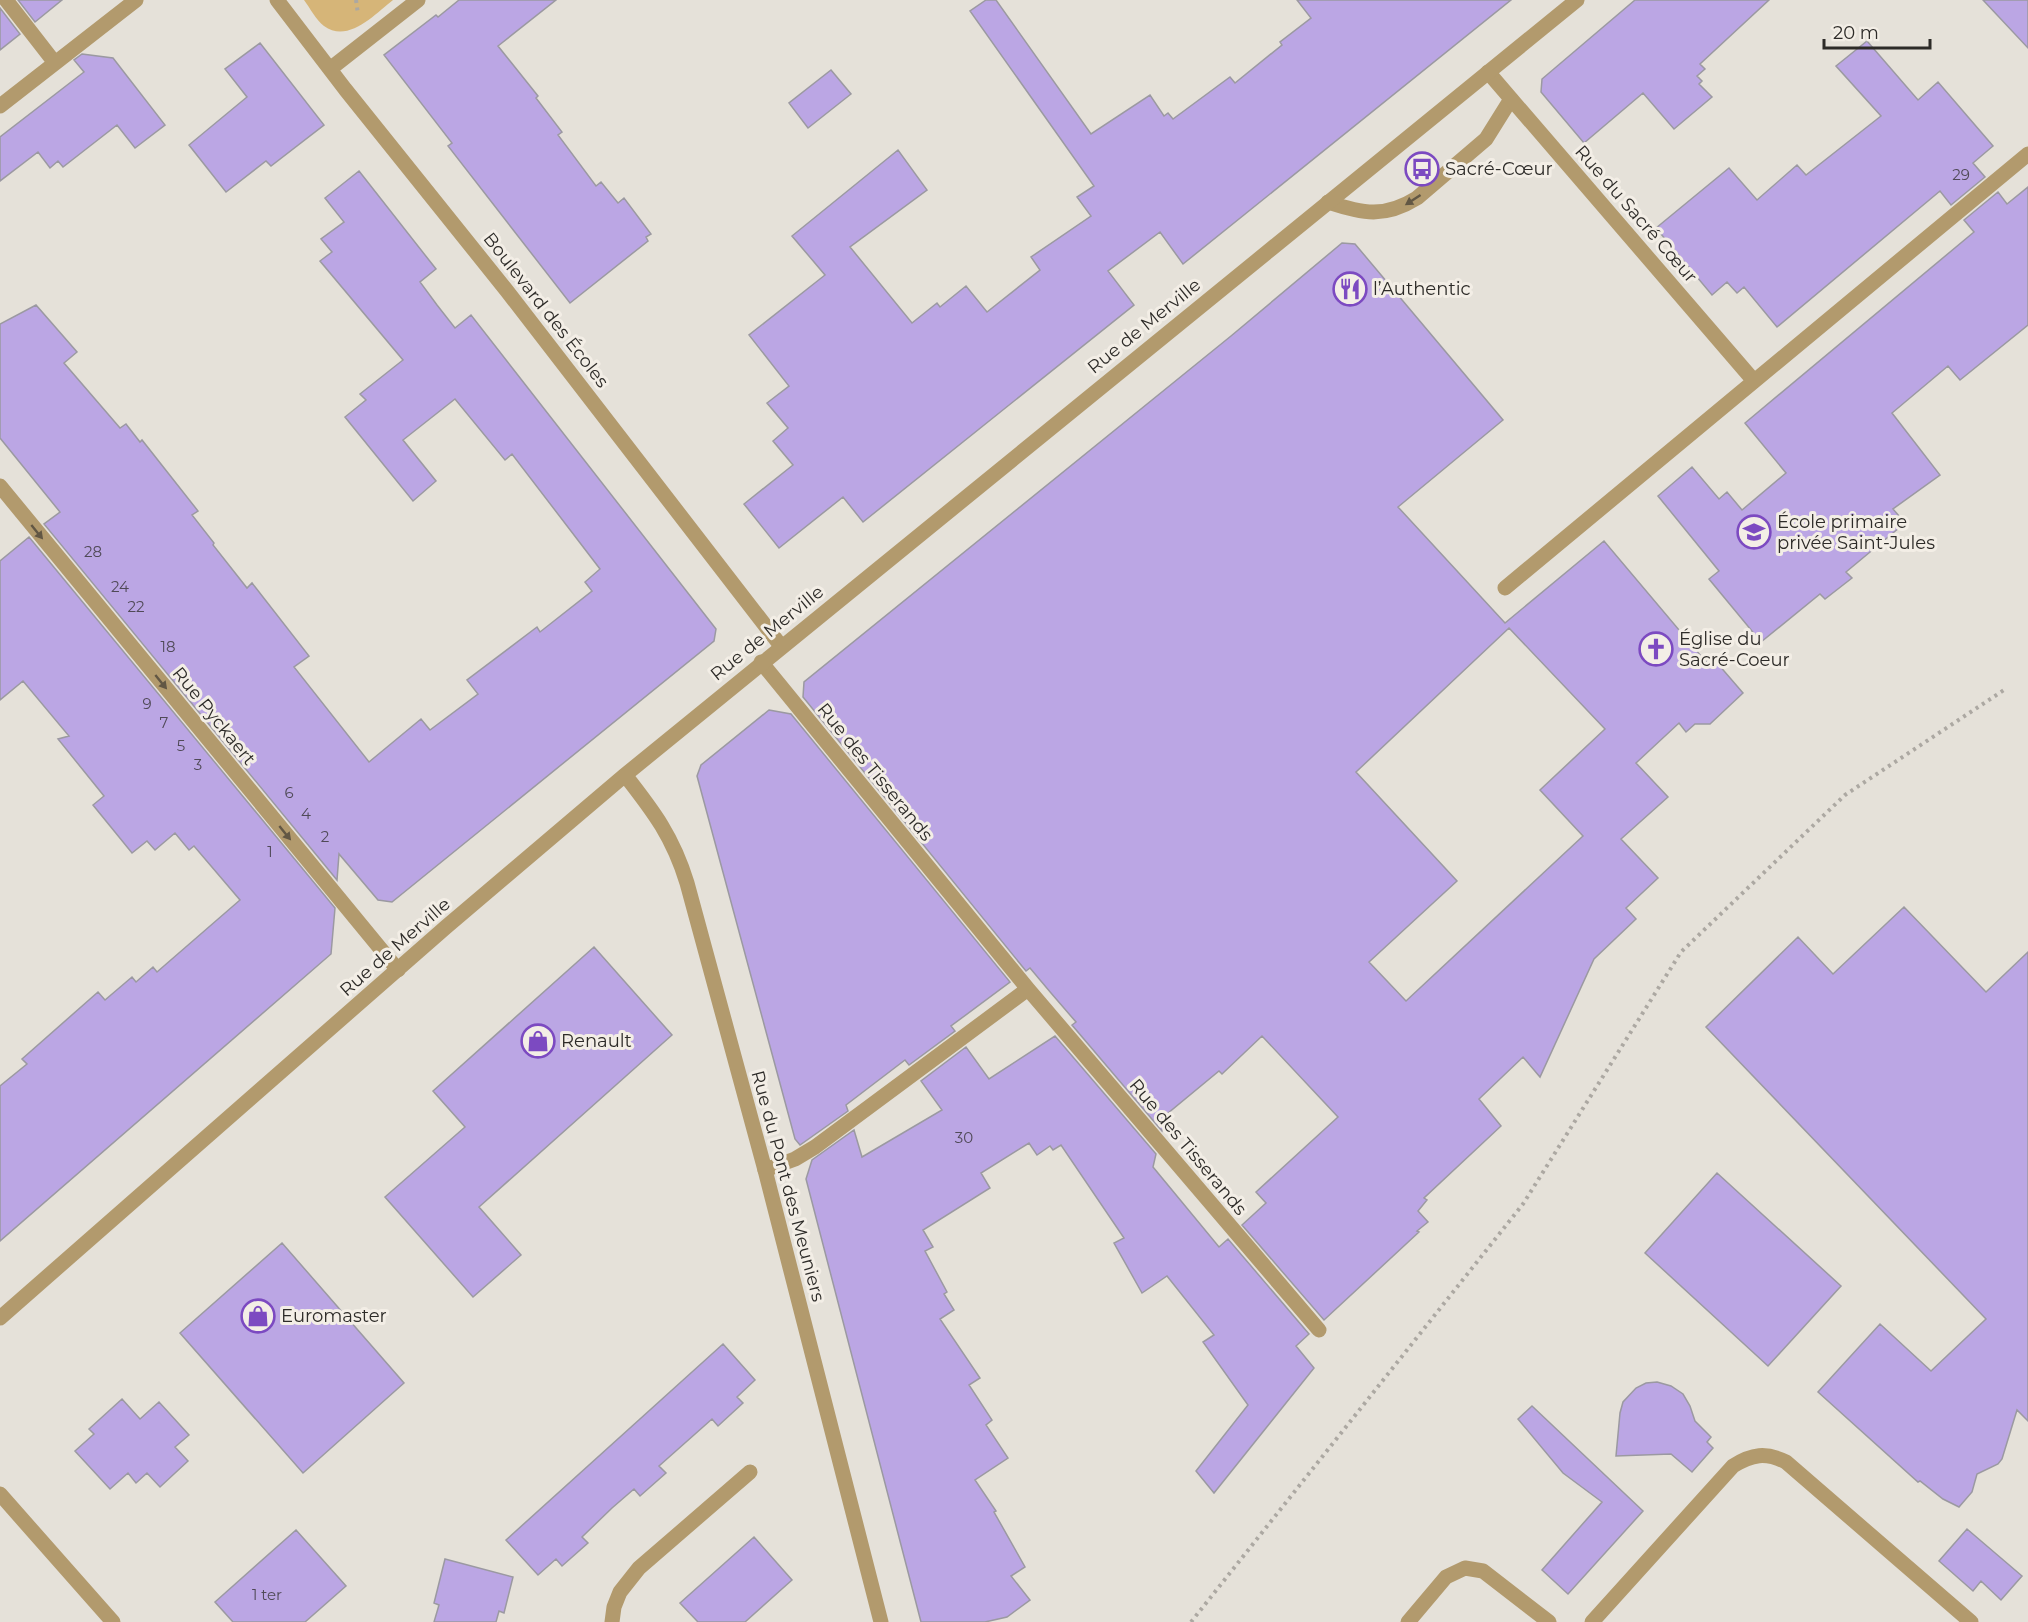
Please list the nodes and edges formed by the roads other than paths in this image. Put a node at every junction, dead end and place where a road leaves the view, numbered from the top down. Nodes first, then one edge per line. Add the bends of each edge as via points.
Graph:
1 (6, 0) edge
2 (136, 0) edge
3 (277, 0) edge
4 (418, 0) edge
5 (1577, 0) edge
6 (55, 63) junction
7 (330, 69) junction
8 (1488, 72) junction
9 (1511, 99) junction
10 (0, 106) edge
11 (2028, 154) edge
12 (1328, 202) junction
13 (1754, 381) junction
14 (0, 486) edge
15 (1505, 588) dead end
16 (781, 646) junction
17 (761, 663) junction
18 (625, 775) junction
19 (398, 970) junction
20 (1028, 989) junction
21 (765, 1170) junction
22 (0, 1318) edge
23 (1318, 1330) dead end
24 (750, 1472) dead end
25 (0, 1494) edge
26 (113, 1622) edge
27 (612, 1622) edge
28 (881, 1622) edge
29 (1408, 1622) edge
30 (1549, 1622) edge
31 (1592, 1622) edge
32 (1971, 1622) edge

1 - 6 street
2 - 6 street
3 - 7 street, Boulevard des Écoles
4 - 7 street
5 - 8 street, Rue de Merville
6 - 10 street
7 - 16 street, Boulevard des Écoles
8 - 9 street, Rue du Sacré Cœur
8 - 12 street, Rue de Merville
9 -> 12 street via 1486,139 1406,205 1380,213
9 - 13 street, Rue du Sacré Cœur
11 - 13 street
12 - 16 street, Rue de Merville
13 - 15 street
14 -> 19 street, Rue Pyckaert
16 - 17 street, Rue de Merville
17 - 18 street, Rue de Merville
17 - 20 street, Rue des Tisserands
18 - 19 street, Rue de Merville
18 - 21 street, Rue du Pont des Meuniers via 665,828 681,863
19 - 22 street, Rue de Merville
20 - 21 street via 815,1147
20 - 23 street, Rue des Tisserands
21 - 28 street, Rue du Pont des Meuniers
24 - 27 street via 633,1574 620,1592
25 - 26 street
29 - 30 street via 1446,1577 1465,1568 1482,1571
31 - 32 street via 1733,1466 1755,1455 1766,1455 1786,1462

